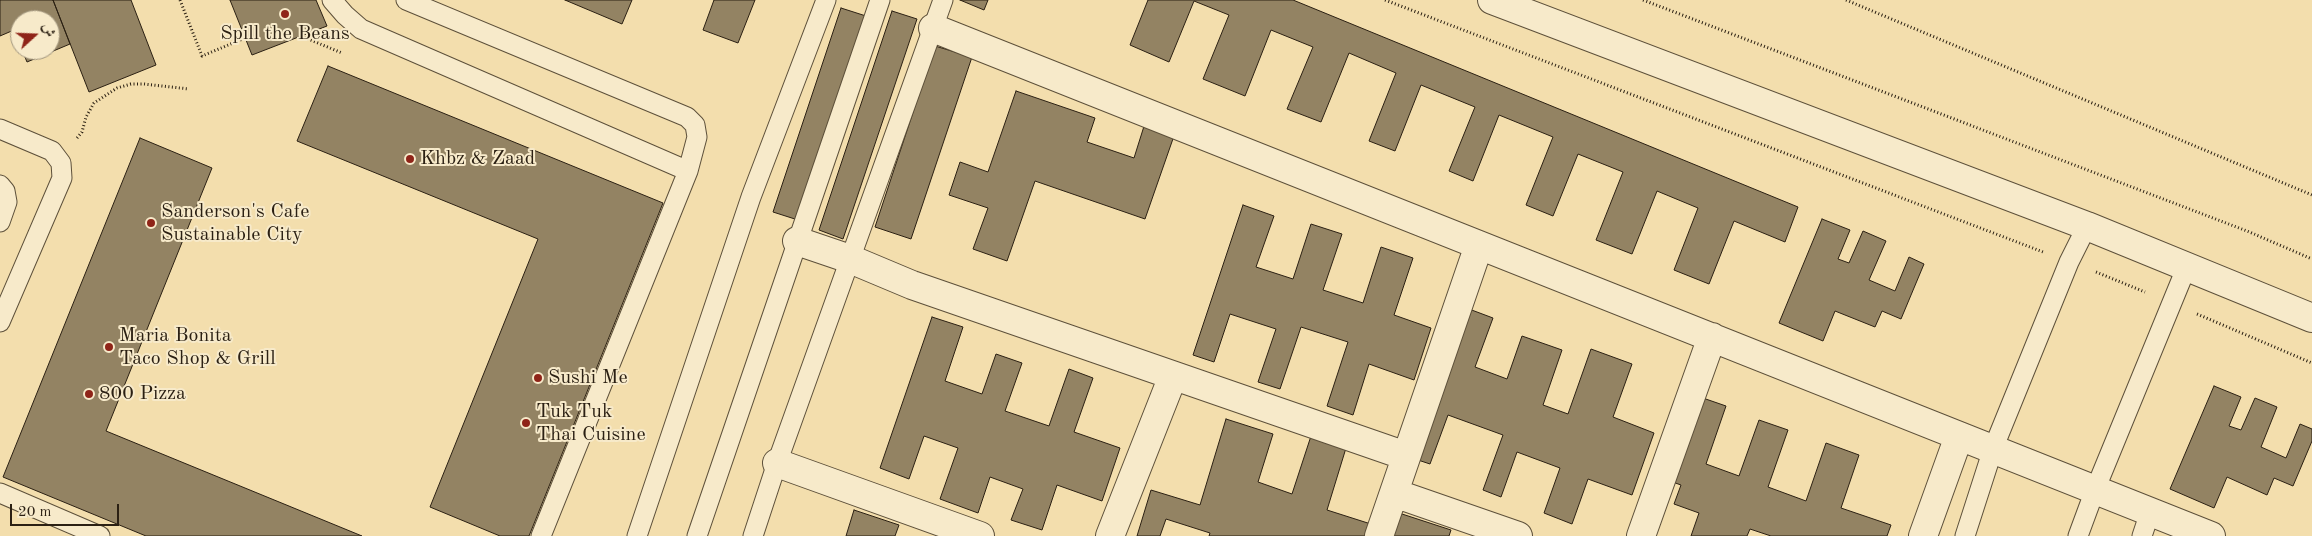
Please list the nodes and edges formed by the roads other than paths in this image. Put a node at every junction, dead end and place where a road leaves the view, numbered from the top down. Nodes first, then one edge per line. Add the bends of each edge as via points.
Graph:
1 (332, 0) edge
2 (406, 0) edge
3 (826, 0) edge
4 (880, 0) edge
5 (943, 0) edge
6 (1492, 0) edge
7 (933, 28) junction
8 (0, 128) edge
9 (688, 171) junction
10 (0, 185) edge
11 (0, 222) edge
12 (2087, 226) junction
13 (797, 241) junction
14 (1479, 245) junction
15 (850, 259) junction
16 (2187, 266) junction
17 (2312, 318) edge
18 (0, 322) edge
19 (1712, 337) junction
20 (1173, 376) junction
21 (1959, 436) junction
22 (1993, 449) junction
23 (1406, 456) junction
24 (777, 463) junction
25 (2095, 490) junction
26 (0, 493) edge
27 (1394, 493) junction
28 (2146, 524) edge
29 (100, 536) edge
30 (541, 536) edge
31 (637, 536) edge
32 (697, 536) edge
33 (753, 536) edge
34 (980, 536) edge
35 (1110, 536) edge
36 (1379, 536) edge
37 (1518, 536) edge
38 (1641, 536) edge
39 (1923, 536) edge
40 (1964, 536) edge
41 (2078, 536) edge
42 (2212, 536) edge

1 - 9 lane via 361,28
2 - 9 lane via 687,117 695,125 697,137
3 - 31 lane via 751,197
4 - 13 lane
5 - 7 lane
6 - 12 street
7 - 14 street
7 - 15 lane
8 - 18 lane via 52,152 61,164 62,178
9 - 30 lane
10 - 11 lane via 7,202
12 - 16 street
12 - 22 lane
13 - 15 street
13 - 32 lane
14 - 19 street
14 - 23 street
15 - 20 street via 912,285
15 - 24 lane
16 - 17 street
16 - 25 lane
19 - 21 street
19 - 38 street
20 - 23 street
20 - 35 street
21 - 22 street
21 - 39 street
22 - 25 street
22 - 40 lane
23 - 27 street
24 - 33 lane
24 - 34 street
25 - 28 street
25 - 41 lane
26 - 29 lane
27 - 36 street
27 - 37 street
28 - 42 street

